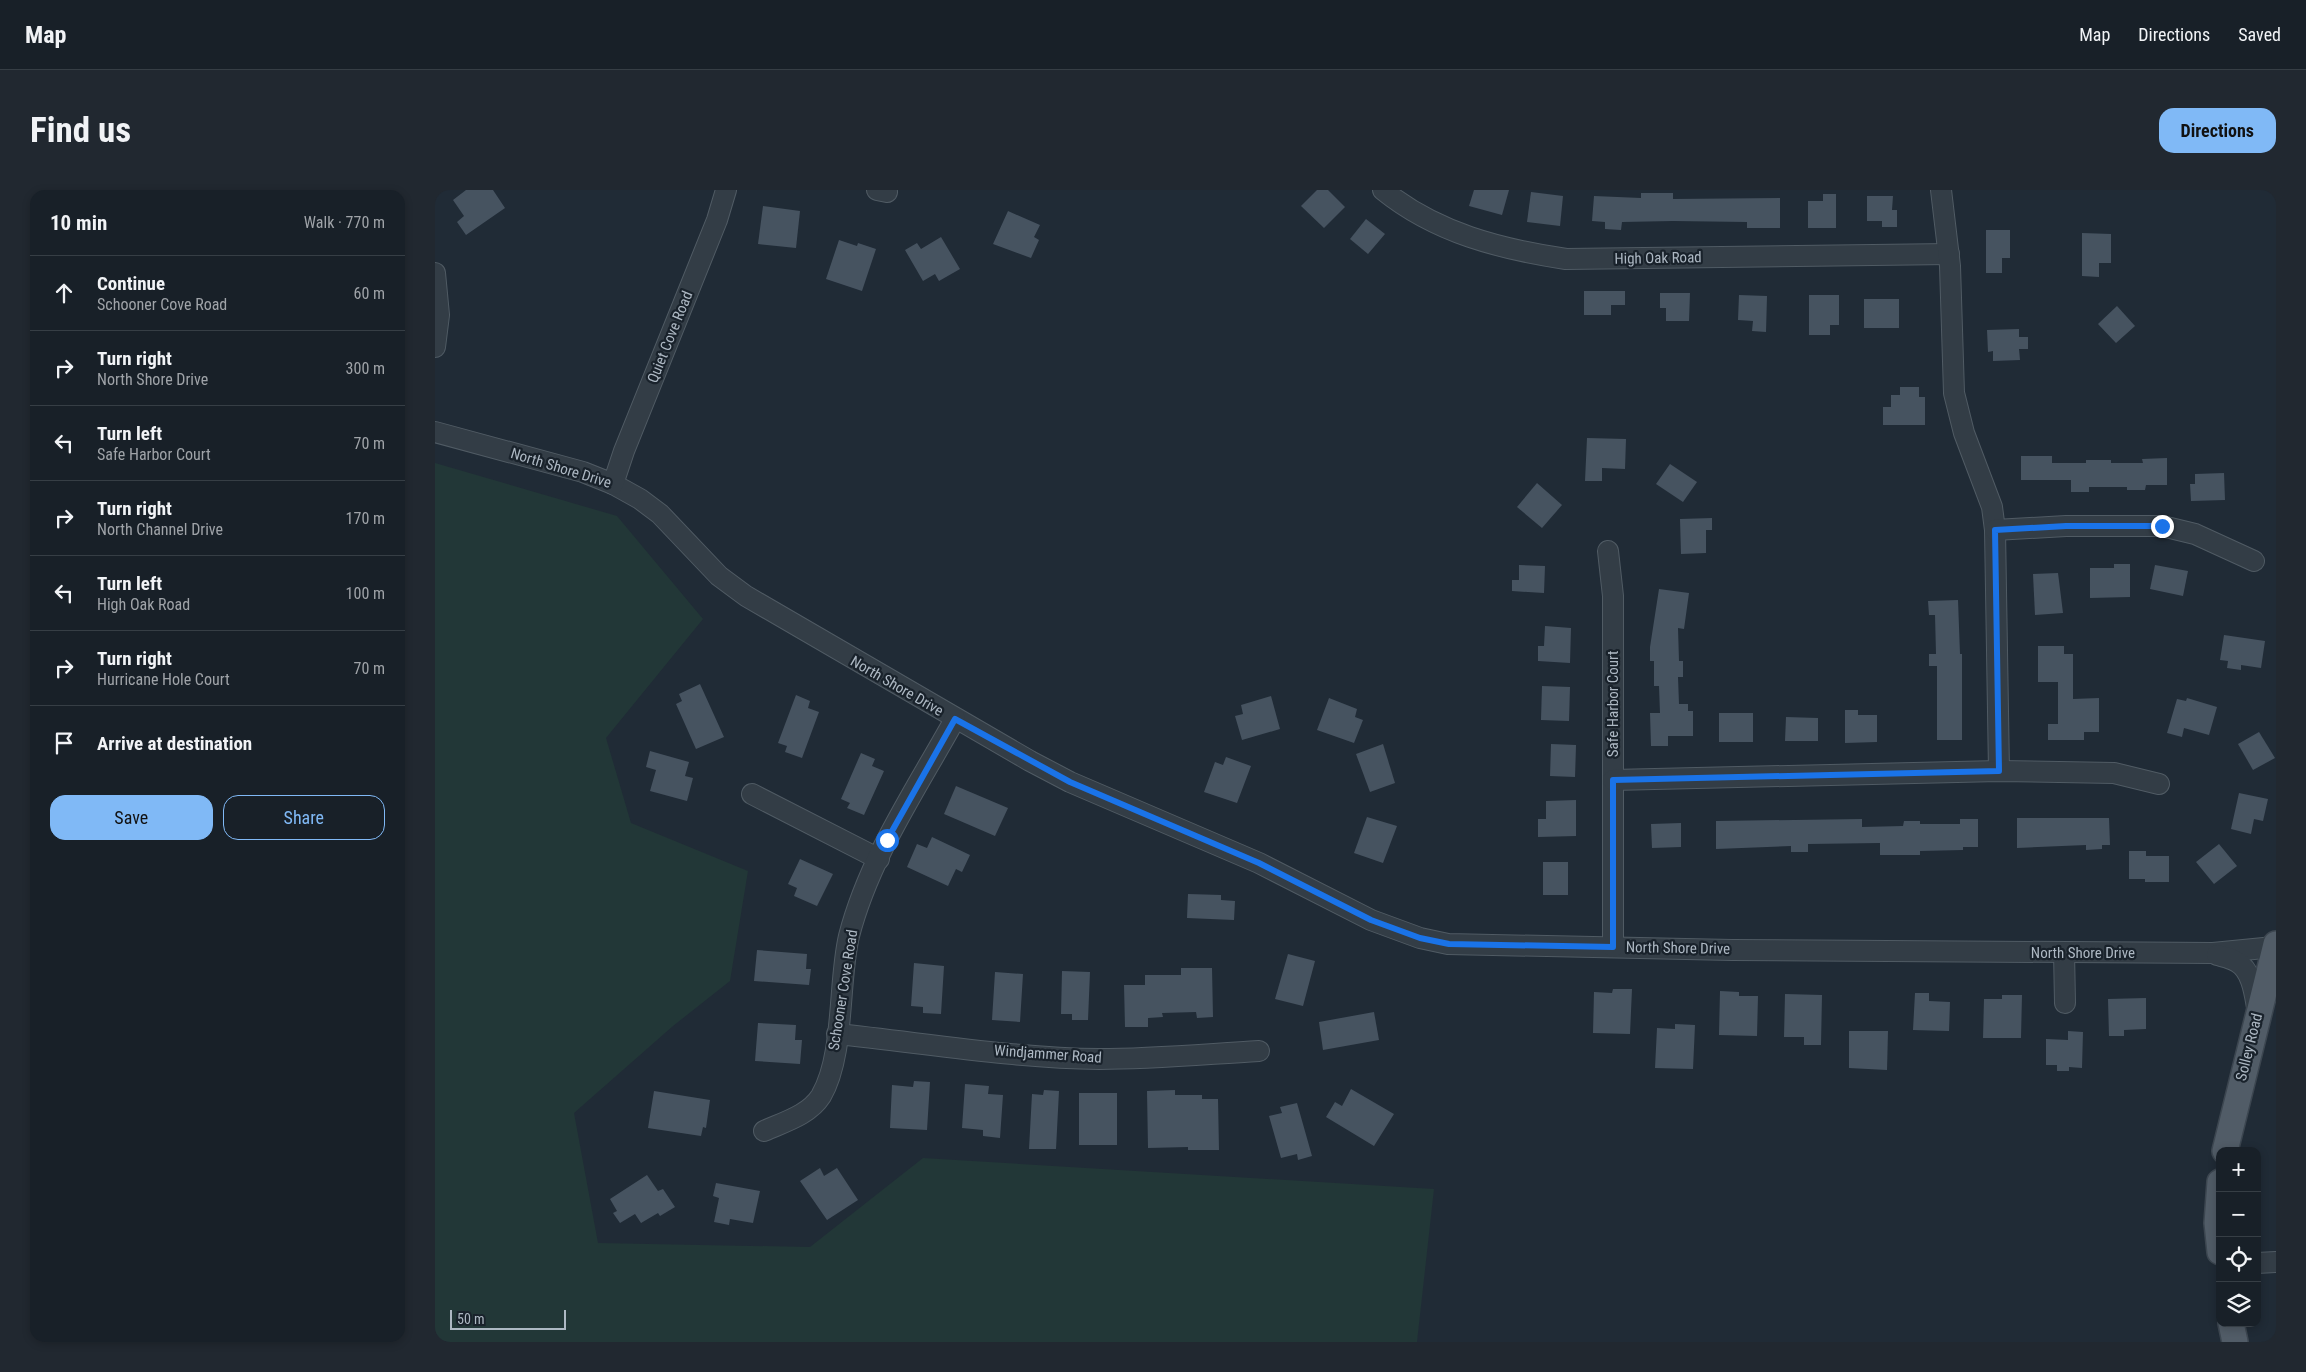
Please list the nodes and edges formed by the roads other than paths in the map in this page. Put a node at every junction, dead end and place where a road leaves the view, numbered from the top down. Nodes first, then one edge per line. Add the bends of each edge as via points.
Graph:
1 (726, 190) edge
2 (1383, 190) edge
3 (1941, 190) edge
4 (1949, 254) junction
5 (435, 273) edge
6 (435, 347) edge
7 (435, 432) edge
8 (613, 484) junction
9 (1995, 530) junction
10 (1608, 551) dead end
11 (2254, 561) dead end
12 (955, 719) junction
13 (1999, 771) junction
14 (1613, 780) junction
15 (2159, 784) dead end
16 (751, 794) dead end
17 (879, 859) junction
18 (2275, 946) edge
19 (1613, 947) junction
20 (2065, 952) junction
21 (2213, 953) junction
22 (2065, 1003) dead end
23 (2258, 1013) junction
24 (837, 1034) junction
25 (1259, 1051) dead end
26 (764, 1131) dead end
27 (2226, 1147) edge
28 (2219, 1192) edge
29 (2218, 1237) edge
30 (2276, 1262) edge
31 (2261, 1263) edge
32 (2232, 1327) edge
33 (2235, 1342) edge

1 - 8 street, Quiet Cove Road
2 - 4 street, High Oak Road via 1418,214 1483,243 1566,258
3 - 4 street
4 - 9 street via 1954,393 1964,433 1992,507
5 - 6 street via 439,315
7 - 8 street, North Shore Drive via 583,472
8 - 12 street, North Shore Drive via 660,514 719,576 746,596
9 - 11 street via 2162,526 2195,534
9 - 13 street
10 - 14 street, Safe Harbor Court via 1613,596
12 - 17 street, Schooner Cove Road
12 - 19 street, North Shore Drive via 1070,782 1259,863 1371,920 1420,938 1449,944
13 - 14 street
13 - 15 street via 2114,773
14 - 19 street, Safe Harbor Court
16 - 17 street
17 - 24 street, Schooner Cove Road via 867,882 849,937
18 - 21 street, North Shore Drive
18 - 23 main road, Solley Road
19 - 20 street, North Shore Drive
20 - 21 street, North Shore Drive
20 - 22 street
21 - 23 street via 2243,967 2254,992
23 - 27 main road, Solley Road
24 - 25 street, Windjammer Road via 1097,1059
24 - 26 street, Schooner Cove Road via 831,1069 821,1095 801,1115
28 - 29 main road
30 - 31 street
32 - 33 main road

